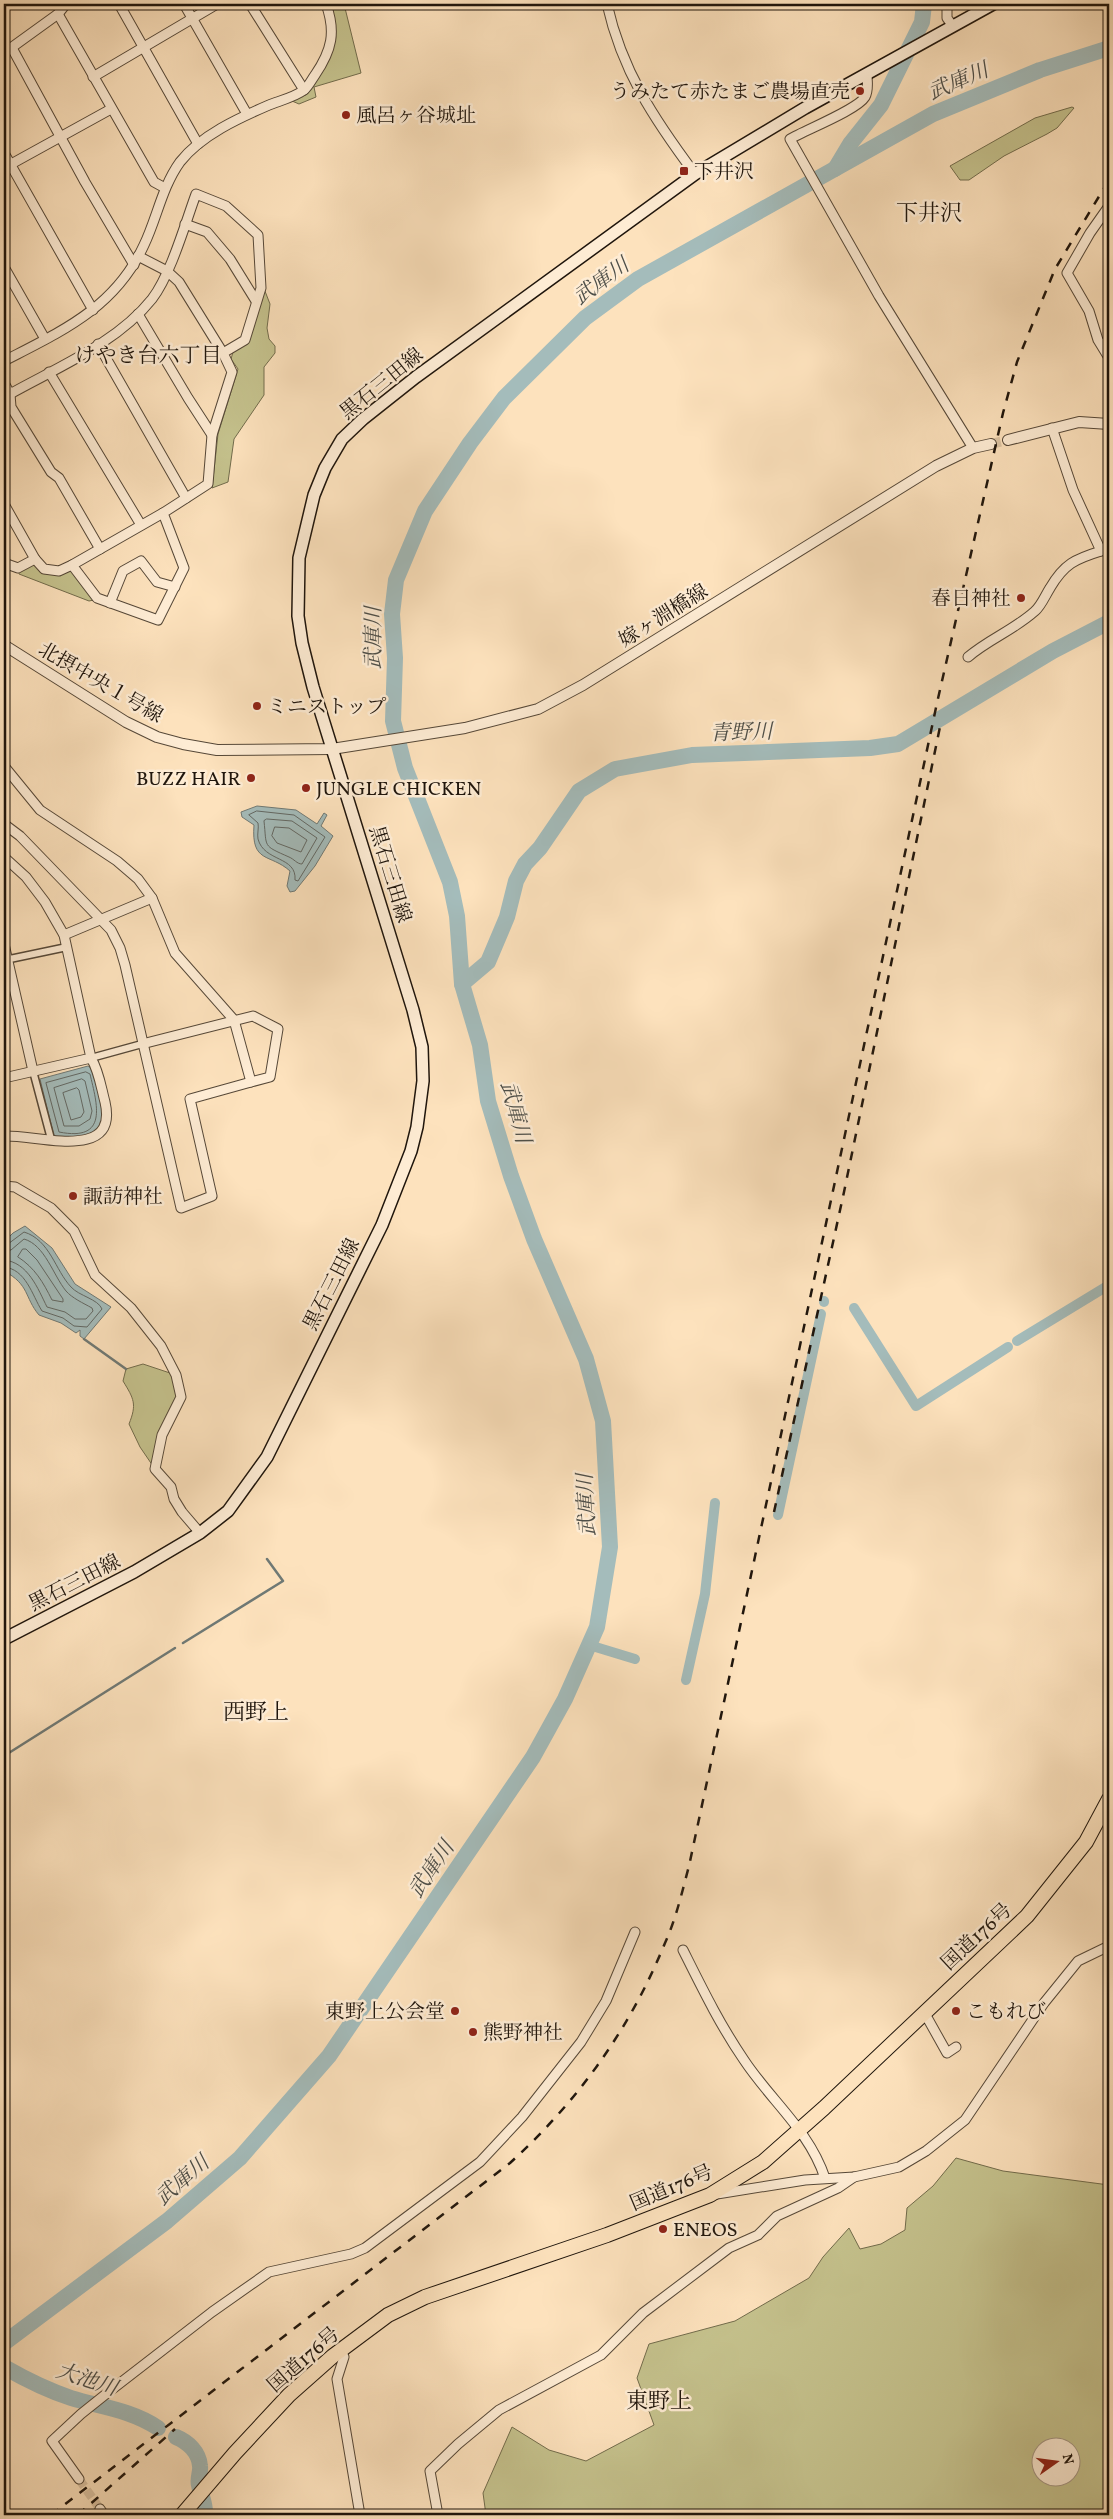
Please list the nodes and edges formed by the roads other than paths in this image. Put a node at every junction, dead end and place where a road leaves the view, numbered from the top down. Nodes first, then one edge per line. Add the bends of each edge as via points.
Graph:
1 (66, 4) edge
2 (119, 4) edge
3 (184, 4) edge
4 (217, 4) edge
5 (250, 4) edge
6 (326, 4) edge
7 (607, 4) edge
8 (947, 4) edge
9 (993, 4) edge
10 (58, 14) junction
11 (192, 18) junction
12 (952, 26) junction
13 (143, 47) junction
14 (8, 50) edge
15 (867, 74) junction
16 (93, 77) junction
17 (304, 90) junction
18 (110, 109) junction
19 (247, 114) junction
20 (61, 136) junction
21 (198, 144) junction
22 (4, 153) edge
23 (7, 166) edge
24 (695, 174) junction
25 (165, 188) junction
26 (1109, 206) edge
27 (185, 224) junction
28 (138, 256) junction
29 (134, 265) junction
30 (4, 267) edge
31 (167, 271) junction
32 (256, 301) junction
33 (93, 310) junction
34 (138, 314) junction
35 (45, 339) junction
36 (98, 344) junction
37 (223, 353) junction
38 (1108, 354) edge
39 (4, 361) edge
40 (49, 372) junction
41 (4, 383) edge
42 (10, 394) junction
43 (1109, 424) edge
44 (1052, 428) junction
45 (212, 435) junction
46 (1008, 440) tunnel mouth
47 (991, 444) tunnel mouth
48 (973, 448) junction
49 (186, 498) junction
50 (4, 504) edge
51 (163, 513) junction
52 (141, 525) junction
53 (100, 549) junction
54 (1105, 550) edge
55 (35, 559) junction
56 (4, 563) edge
57 (72, 565) junction
58 (175, 587) junction
59 (110, 603) junction
60 (4, 645) edge
61 (968, 657) dead end
62 (346, 746) joint
63 (332, 749) junction
64 (4, 766) edge
65 (4, 824) edge
66 (4, 857) edge
67 (152, 898) junction
68 (102, 919) junction
69 (64, 935) junction
70 (4, 944) edge
71 (67, 947) junction
72 (6, 960) edge
73 (234, 1020) junction
74 (142, 1044) junction
75 (91, 1058) junction
76 (33, 1071) junction
77 (4, 1078) edge
78 (251, 1082) junction
79 (4, 1136) edge
80 (50, 1139) junction
81 (4, 1186) edge
82 (200, 1533) junction
83 (4, 1639) edge
84 (1109, 1799) edge
85 (635, 1932) dead end
86 (1109, 1946) edge
87 (683, 1950) dead end
88 (924, 2012) junction
89 (956, 2047) dead end
90 (800, 2129) junction
91 (825, 2178) junction
92 (854, 2178) junction
93 (710, 2195) junction
94 (341, 2350) junction
95 (79, 2480) tunnel mouth
96 (182, 2515) edge
97 (360, 2515) edge
98 (438, 2515) edge

1 - 10 street
2 - 13 street
3 - 11 street
4 - 11 street
5 - 17 street
6 - 17 street via 331,20 329,52
7 - 24 street via 634,84
8 - 12 street via 947,18
9 - 12 main road, 黒石三田線
10 - 14 street
10 - 16 street
11 - 13 street
11 - 19 street
12 - 15 main road, 黒石三田線
13 - 16 street
13 - 21 street
14 - 20 street
15 - 24 main road, 黒石三田線
15 - 48 street via 868,90 864,99 790,139 880,296
16 - 18 street
17 - 19 street
18 - 20 street
18 - 25 street via 154,182
19 - 21 street
20 - 23 street
20 - 29 street
21 - 25 street via 180,162
22 - 23 street
23 - 33 street
24 - 63 main road, 黒石三田線 via 416,376 342,439 314,495 299,558 297,587 302,643
25 - 28 street
26 - 38 street via 1067,273 1089,311 1098,340
27 - 31 street
27 - 32 street via 207,232 230,259
27 - 32 street via 196,194 226,206 258,235 261,288
28 - 29 street
28 - 31 street
29 - 33 street via 114,292
30 - 35 street
31 - 34 street via 153,298
31 - 37 street via 180,282
32 - 37 street via 245,340
33 - 35 street
34 - 36 street via 120,331
34 - 45 street
35 - 39 street
36 - 40 street
36 - 49 street
37 - 45 street via 232,372
40 - 42 street
40 - 52 street
41 - 42 street
42 - 53 street via 11,407 51,472 59,478
43 - 44 street via 1086,420
44 - 46 street
44 - 54 street via 1073,490
45 - 49 street via 208,484
47 - 48 street, 嫁ヶ淵橋線
48 - 62 street, 嫁ヶ淵橋線 via 936,466 583,685 538,709 465,728
49 - 51 street
50 - 55 street
51 - 52 street
51 - 58 street via 184,568
52 - 53 street
53 - 57 street
54 - 61 street via 1076,558 1063,570 1037,610 1010,631 985,642
55 - 56 street via 18,568
55 - 57 street via 44,569 59,571
57 - 59 street via 97,598
58 - 59 street via 158,620
58 - 59 street via 157,582 141,561 123,571
60 - 63 street, 北摂中央１号線 via 126,722 157,737 217,750
62 - 63 street, 北摂中央１号線
63 - 82 main road, 黒石三田線 via 422,1047 423,1081 418,1127 382,1225 267,1457 228,1511
64 - 67 street via 40,810 117,861 138,879
65 - 68 street via 20,836
66 - 69 street via 26,877
67 - 68 street
67 - 73 street via 175,953
68 - 69 street
68 - 74 street via 120,948
69 - 71 street
70 - 72 street
71 - 72 street
71 - 75 street
72 - 76 street
73 - 74 street
73 - 78 street
73 - 78 street via 253,1016 278,1030 270,1077
74 - 75 street
74 - 78 street via 181,1208 212,1196 190,1099
75 - 76 street
75 - 80 street via 97,1068 106,1106 104,1125 92,1138 83,1141 73,1143
76 - 77 street
76 - 80 street
79 - 80 street
81 - 82 street via 14,1187 62,1218 74,1231 95,1274 131,1308 161,1346 176,1375 181,1397 162,1435 155,1469 171,1487 182,1512
82 - 83 main road, 黒石三田線 via 134,1572
84 - 88 highway, 国道176号 via 1086,1842 1027,1916
85 - 95 street via 606,2001 581,2042 522,2117 480,2162 364,2248 351,2254 269,2272 106,2394 52,2442
86 - 92 street via 1078,1961 1044,2003 965,2120 926,2151 899,2167
87 - 90 street via 712,2009 745,2061
88 - 89 street via 947,2053
88 - 90 highway, 国道176号
90 - 91 street
90 - 93 highway, 国道176号 via 763,2162
91 - 92 street
91 - 93 street
92 - 98 street via 777,2216 758,2235 729,2248 643,2313 601,2355 500,2410 483,2423 430,2471
93 - 94 highway, 国道176号 via 607,2235 425,2297 388,2315
94 - 96 highway, 国道176号 via 289,2395
94 - 97 street via 344,2357 337,2379

